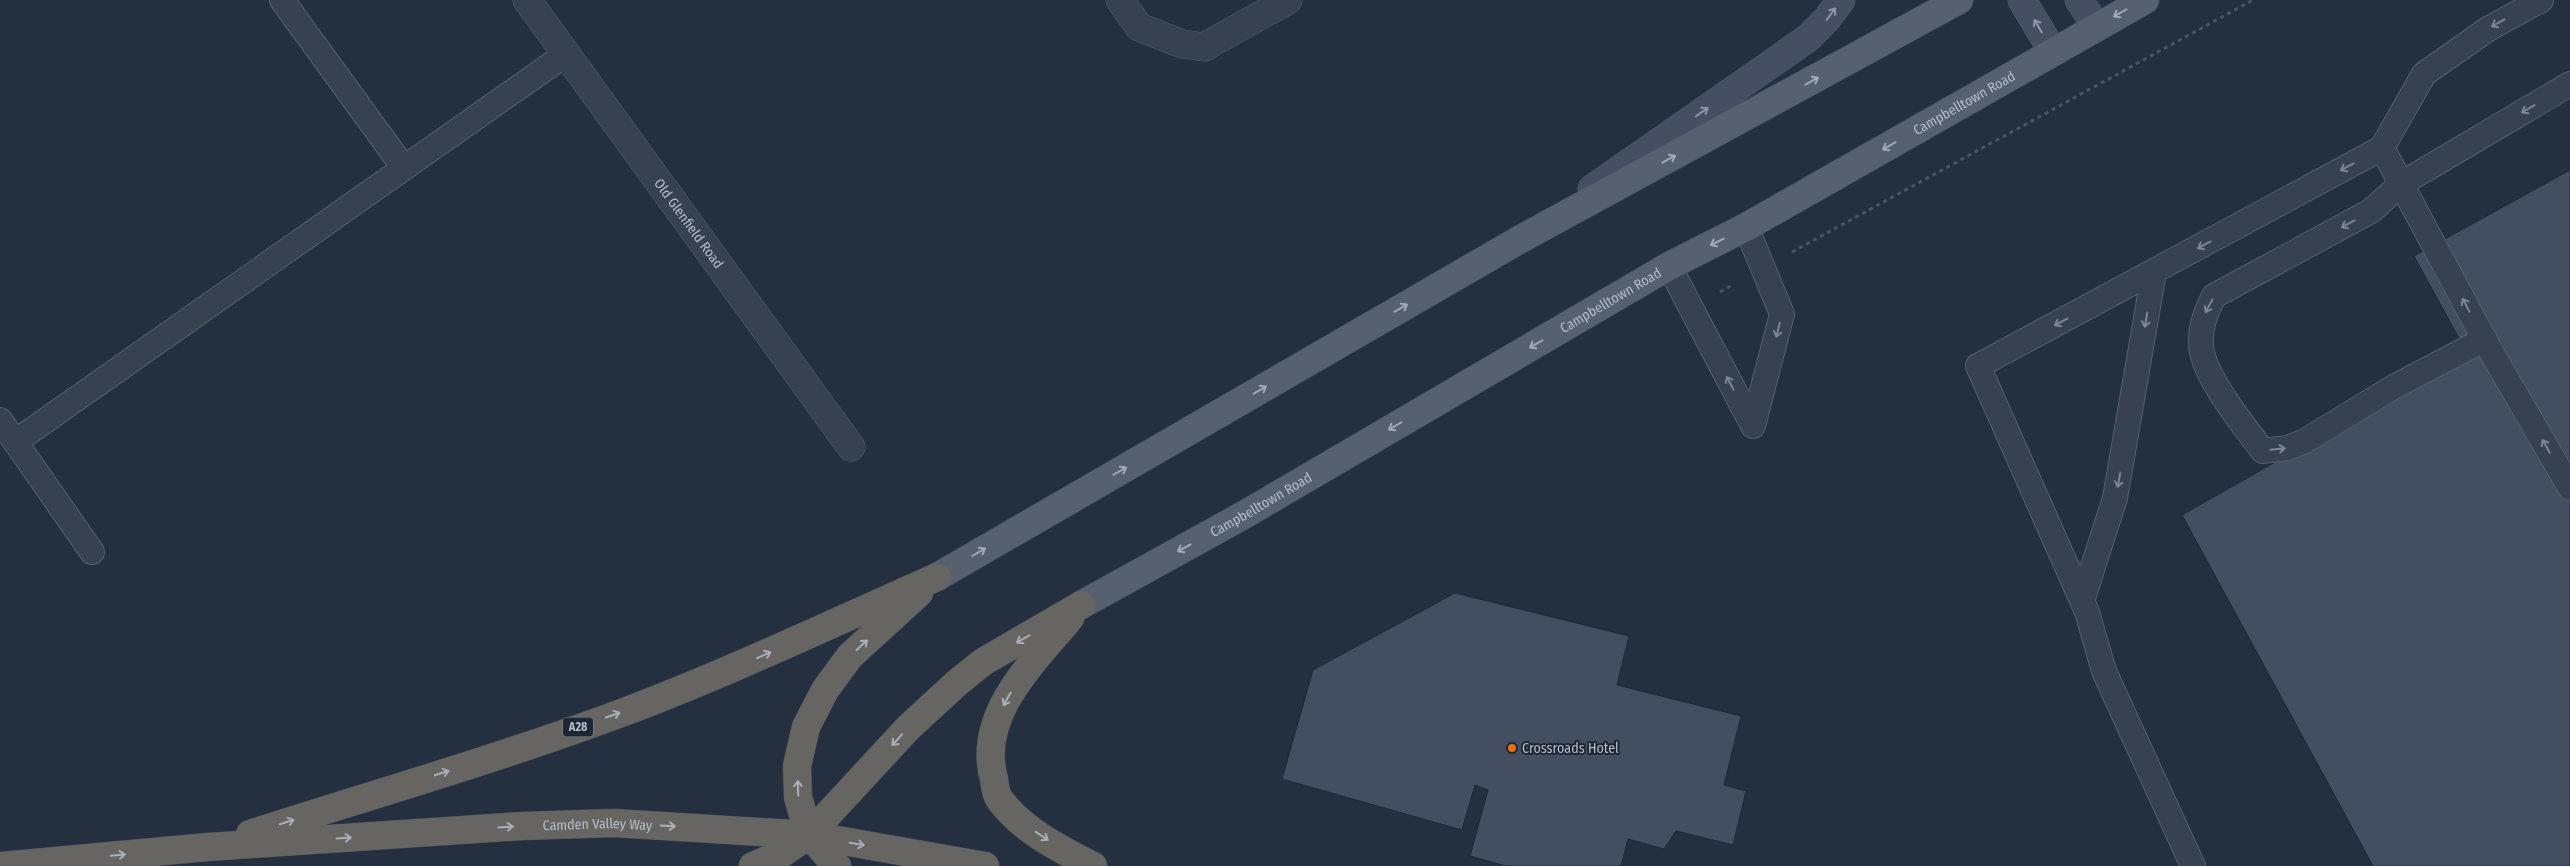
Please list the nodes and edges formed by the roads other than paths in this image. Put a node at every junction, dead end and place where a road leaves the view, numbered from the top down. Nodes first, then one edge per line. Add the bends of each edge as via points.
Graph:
1 (282, 0) edge
2 (526, 0) edge
3 (1120, 0) edge
4 (1288, 0) edge
5 (1841, 0) edge
6 (1959, 0) edge
7 (2022, 0) edge
8 (2080, 0) edge
9 (2145, 0) edge
10 (2541, 0) edge
11 (2097, 27) junction
12 (2053, 52) junction
13 (566, 54) junction
14 (2570, 84) edge
15 (2382, 148) junction
16 (404, 168) junction
17 (2401, 184) junction
18 (1746, 228) junction
19 (1519, 240) junction
20 (1668, 266) junction
21 (2154, 272) junction
22 (2485, 339) junction
23 (0, 420) edge
24 (15, 442) junction
25 (851, 447) dead end
26 (2570, 488) edge
27 (92, 552) dead end
28 (937, 577) junction
29 (2082, 601) junction
30 (1080, 605) junction
31 (809, 836) junction
32 (208, 847) junction
33 (0, 866) edge
34 (753, 866) edge
35 (837, 866) edge
36 (985, 866) edge
37 (1093, 866) edge
38 (2193, 866) edge

1 - 16 lane
2 - 13 street, Old Glenfield Road
3 - 4 street via 1139,27 1182,44 1204,48
19 -> 5 main road via 1808,38
19 -> 6 main road
12 -> 7 main road
8 - 11 main road
9 -> 11 main road, Campbelltown Road
10 -> 15 lane via 2488,29 2424,74
11 - 12 main road, Campbelltown Road
12 -> 18 main road, Campbelltown Road
13 - 16 lane
13 - 25 street, Old Glenfield Road
14 -> 17 lane
15 - 17 lane
15 -> 21 lane
16 - 24 lane
22 -> 17 lane
17 -> 22 lane via 2371,211 2214,296 2204,316 2202,352 2212,376 2263,451 2288,448
18 -> 20 main road, Campbelltown Road
18 -> 20 lane via 1782,314 1753,426
28 -> 19 main road
20 -> 30 main road, Campbelltown Road via 1242,516
21 -> 29 lane via 2116,498
21 -> 29 lane via 1978,366
26 -> 22 lane
23 - 24 lane
24 - 27 lane
31 -> 28 highway via 798,797 797,766 806,727 825,690 850,656
32 -> 28 highway, A28 via 623,712 750,661
29 - 38 lane via 2104,671
30 -> 31 highway via 983,662 958,682 908,728
30 -> 37 highway via 1009,694 994,725 989,762 999,799 1023,823
32 -> 31 highway, Camden Valley Way / A28 via 614,823
31 - 34 highway via 781,854
31 - 35 highway
31 -> 36 highway, Camden Valley Way / A28
33 -> 32 highway, A28

